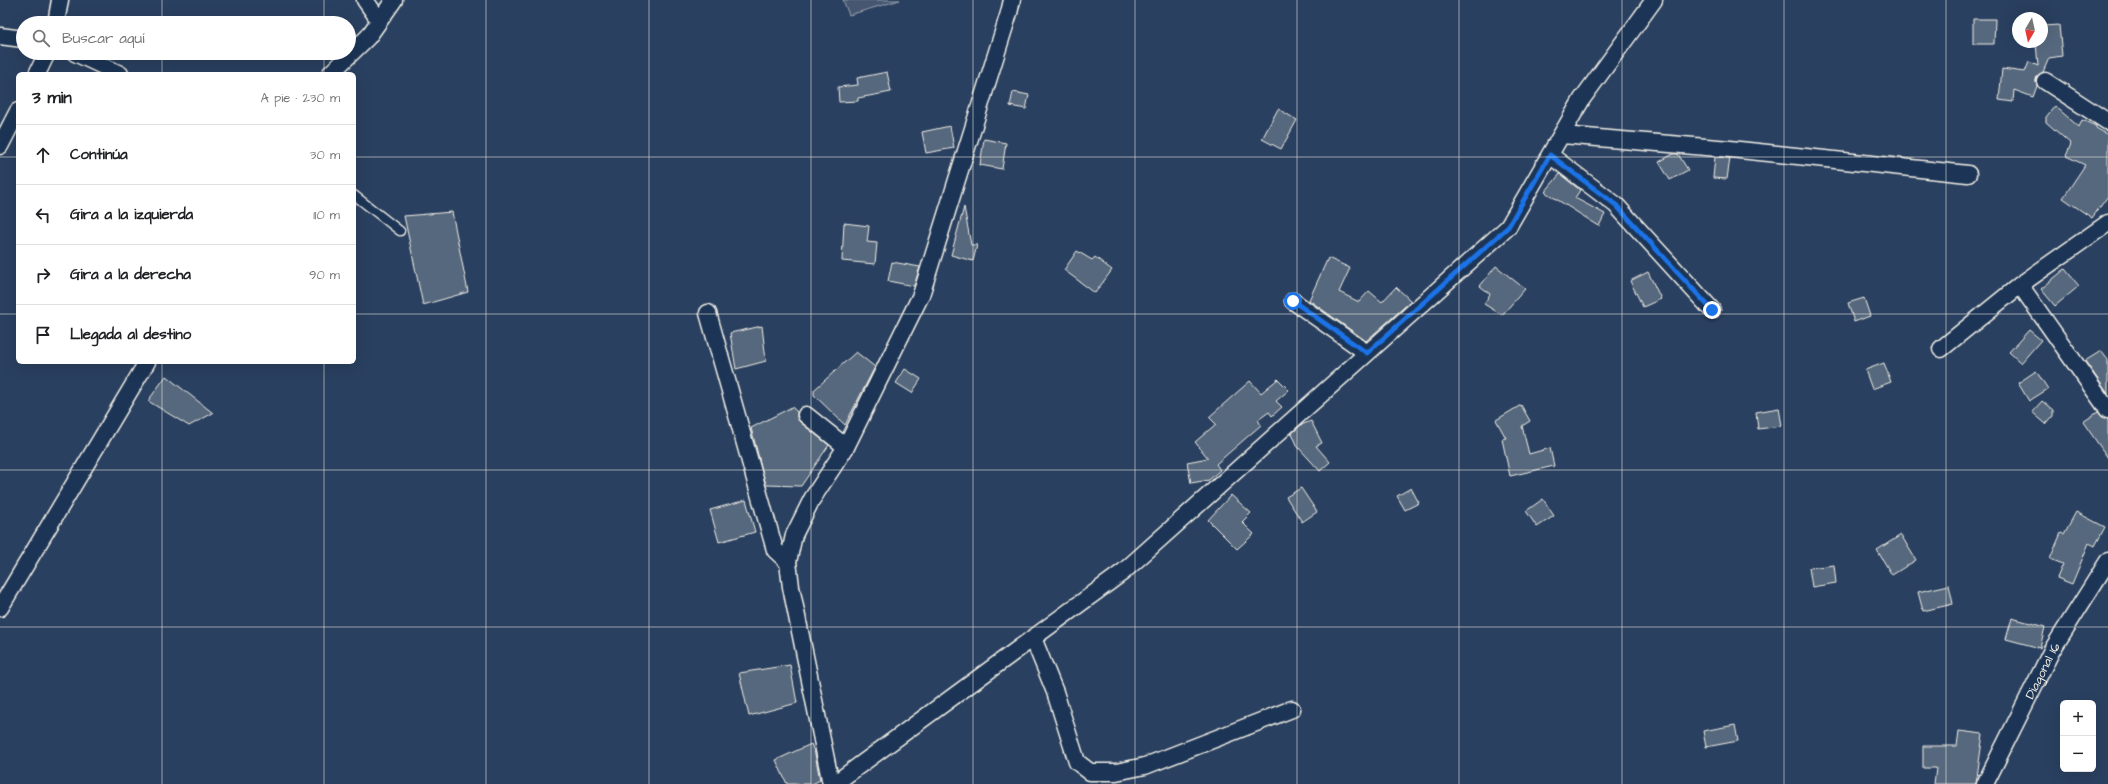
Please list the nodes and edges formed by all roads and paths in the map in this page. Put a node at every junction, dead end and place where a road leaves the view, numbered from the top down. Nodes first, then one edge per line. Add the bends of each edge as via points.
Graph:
1 (60, 0) edge
2 (366, 0) edge
3 (394, 0) edge
4 (1012, 0) edge
5 (1654, 0) edge
6 (57, 16) edge
7 (379, 20) junction
8 (0, 36) edge
9 (16, 38) edge
10 (356, 48) edge
11 (44, 60) edge
12 (90, 60) edge
13 (344, 60) edge
14 (38, 72) edge
15 (116, 72) edge
16 (332, 72) edge
17 (2045, 81) dead end
18 (16, 115) edge
19 (2108, 122) edge
20 (1562, 134) junction
21 (0, 146) edge
22 (1550, 155) junction
23 (1968, 174) dead end
24 (356, 197) edge
25 (2108, 223) edge
26 (400, 231) dead end
27 (2020, 285) junction
28 (1293, 301) dead end
29 (1712, 310) dead end
30 (708, 313) dead end
31 (1941, 349) dead end
32 (1367, 353) junction
33 (146, 364) edge
34 (2108, 410) edge
35 (806, 415) dead end
36 (846, 447) junction
37 (2108, 561) edge
38 (788, 562) junction
39 (0, 608) edge
40 (1033, 638) junction
41 (1292, 709) dead end
42 (830, 784) edge
43 (834, 784) edge
44 (1985, 784) edge

1 - 6 street
2 - 7 street
3 - 7 street
4 - 36 street via 921,295
5 - 20 street via 1582,99
7 - 10 street
8 - 9 street
11 - 14 street
12 - 15 street
13 - 16 street
17 - 19 street
18 - 21 street
20 - 22 street
20 - 23 street
22 - 29 street via 1616,205
22 - 32 street via 1508,227
24 - 26 lane
25 - 27 street
27 - 31 street
27 - 34 street
28 - 32 street
30 - 38 street via 775,550
32 - 40 street via 1123,572
33 - 39 street
35 - 36 street
36 - 38 street via 812,498 794,535
37 - 44 street, Diagonal 16 via 2052,650
38 - 42 street via 790,587
40 - 41 street via 1055,692 1077,762 1090,772 1116,772 1145,766
40 - 43 street

